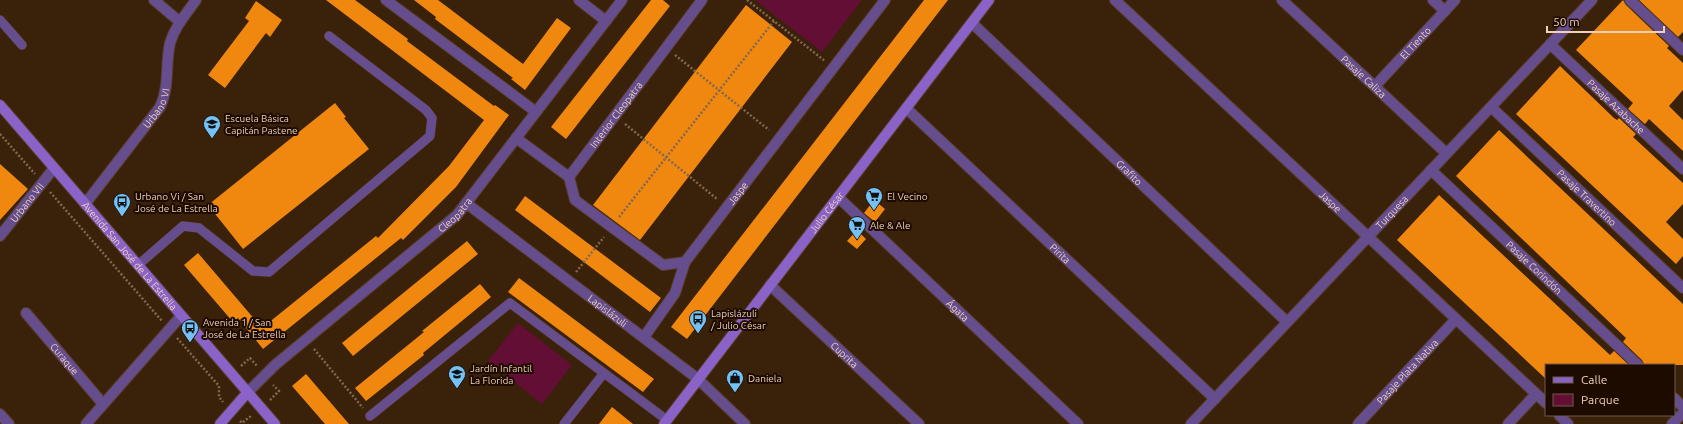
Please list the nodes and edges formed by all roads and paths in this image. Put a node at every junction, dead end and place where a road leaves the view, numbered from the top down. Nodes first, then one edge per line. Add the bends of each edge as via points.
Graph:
1 (154, 0) edge
2 (196, 0) edge
3 (386, 0) edge
4 (579, 0) edge
5 (622, 0) edge
6 (702, 0) edge
7 (747, 0) edge
8 (885, 0) edge
9 (989, 0) edge
10 (1114, 0) edge
11 (1282, 0) edge
12 (1433, 0) edge
13 (1455, 0) edge
14 (1592, 0) edge
15 (1630, 0) edge
16 (1445, 11) junction
17 (0, 20) edge
18 (606, 21) junction
19 (774, 21) junction
20 (180, 22) junction
21 (972, 23) junction
22 (329, 36) dead end
23 (1550, 44) junction
24 (22, 45) dead end
25 (666, 48) junction
26 (1683, 50) edge
27 (833, 68) junction
28 (1375, 86) junction
29 (719, 90) junction
30 (0, 105) edge
31 (1491, 107) junction
32 (906, 108) junction
33 (536, 112) junction
34 (614, 116) junction
35 (516, 138) junction
36 (779, 138) junction
37 (1446, 153) junction
38 (666, 158) junction
39 (54, 168) junction
40 (1683, 169) edge
41 (1431, 170) junction
42 (568, 177) junction
43 (838, 197) junction
44 (466, 203) junction
45 (85, 204) junction
46 (727, 207) junction
47 (611, 227) junction
48 (0, 236) edge
49 (1367, 236) junction
50 (685, 262) junction
51 (138, 265) junction
52 (569, 281) junction
53 (770, 285) junction
54 (1683, 288) edge
55 (26, 313) dead end
56 (181, 316) junction
57 (1456, 319) junction
58 (1287, 322) junction
59 (644, 337) junction
60 (306, 339) junction
61 (1637, 364) edge
62 (604, 373) junction
63 (698, 379) junction
64 (248, 393) junction
65 (1536, 394) junction
66 (1215, 399) junction
67 (1675, 399) edge
68 (1545, 402) edge
69 (103, 404) junction
70 (1683, 407) edge
71 (1683, 413) edge
72 (0, 414) edge
73 (370, 416) joint
74 (1559, 416) edge
75 (665, 422) edge
76 (8, 424) edge
77 (86, 424) edge
78 (220, 424) edge
79 (275, 424) edge
80 (564, 424) edge
81 (745, 424) edge
82 (919, 424) edge
83 (1078, 424) edge
84 (1191, 424) edge
85 (1358, 424) edge
86 (1508, 424) edge
87 (1568, 424) edge
88 (1672, 424) edge

1 - 20 street
2 - 20 street, Urbano VI
3 - 33 street
4 - 18 street
5 - 18 street, Cleopatra
6 - 25 street, Interior Cleopatra
7 - 19 path
8 - 27 street, Jaspe
9 - 21 street, Julio César
10 - 49 street, Jaspe
11 - 28 street, Pasaje Caliza
12 - 16 street
13 - 16 street, El Tiento
14 - 23 street, Turquesa
15 - 26 street
16 - 28 street, El Tiento
17 - 24 lane
18 - 33 street, Cleopatra
19 - 27 path
19 - 29 path
20 - 45 street, Urbano VI via 171,42 164,100
21 - 32 street, Julio César
21 - 58 street, Grafito
22 - 51 lane via 426,110 432,118 430,136 269,272 253,271 199,228 183,226
23 - 31 street, Turquesa
23 - 40 street, Pasaje Azabache
25 - 29 path
25 - 34 street, Interior Cleopatra
27 - 36 street, Jaspe
28 - 37 street, Pasaje Caliza
29 - 36 path
29 - 38 path
30 - 39 street, Avenida San José de La Estrella
31 - 37 street, Turquesa
31 - 54 street, Pasaje Travertino
32 - 43 street, Julio César
32 - 66 street, Pirita
33 - 35 street, Cleopatra
34 - 38 path
34 - 42 street, Interior Cleopatra
35 - 42 street
35 - 44 street, Cleopatra
36 - 46 street, Jaspe
37 - 41 street, Turquesa
38 - 46 path
38 - 47 path
39 - 45 street, Avenida San José de La Estrella
39 - 48 street, Urbano VII
41 - 49 street, Turquesa
41 - 61 street, Pasaje Corindón
42 - 47 street via 575,200
43 - 53 street, Julio César
43 - 83 street, Ágata
44 - 52 street, Lapislázuli
44 - 60 street, Cleopatra via 445,226
45 - 51 street, Avenida San José de La Estrella
46 - 50 street, Jaspe
47 - 50 street via 663,265
47 - 52 path
49 - 57 street, Jaspe
49 - 58 street, Turquesa
50 - 59 street, Jaspe via 675,293
51 - 56 street, Avenida San José de La Estrella
52 - 59 street, Lapislázuli
53 - 63 street, Julio César
53 - 82 street, Cuprita
55 - 69 street, Curaque
56 - 64 street, Avenida San José de La Estrella
56 - 69 street
57 - 65 street, Jaspe
57 - 85 street, Pasaje Plata Nativa
58 - 66 street, Turquesa
59 - 63 street, Lapislázuli
60 - 64 street, Cleopatra via 275,365
60 - 73 path
62 - 73 lane via 510,303
62 - 75 lane
62 - 80 lane
63 - 75 street, Julio César
63 - 81 street, Lapislázuli
64 - 78 street
64 - 79 street, Avenida San José de La Estrella
65 - 68 street, Jaspe
65 - 86 street
66 - 84 street, Turquesa
67 - 70 street
69 - 77 street
71 - 88 street
72 - 76 street
74 - 87 street

